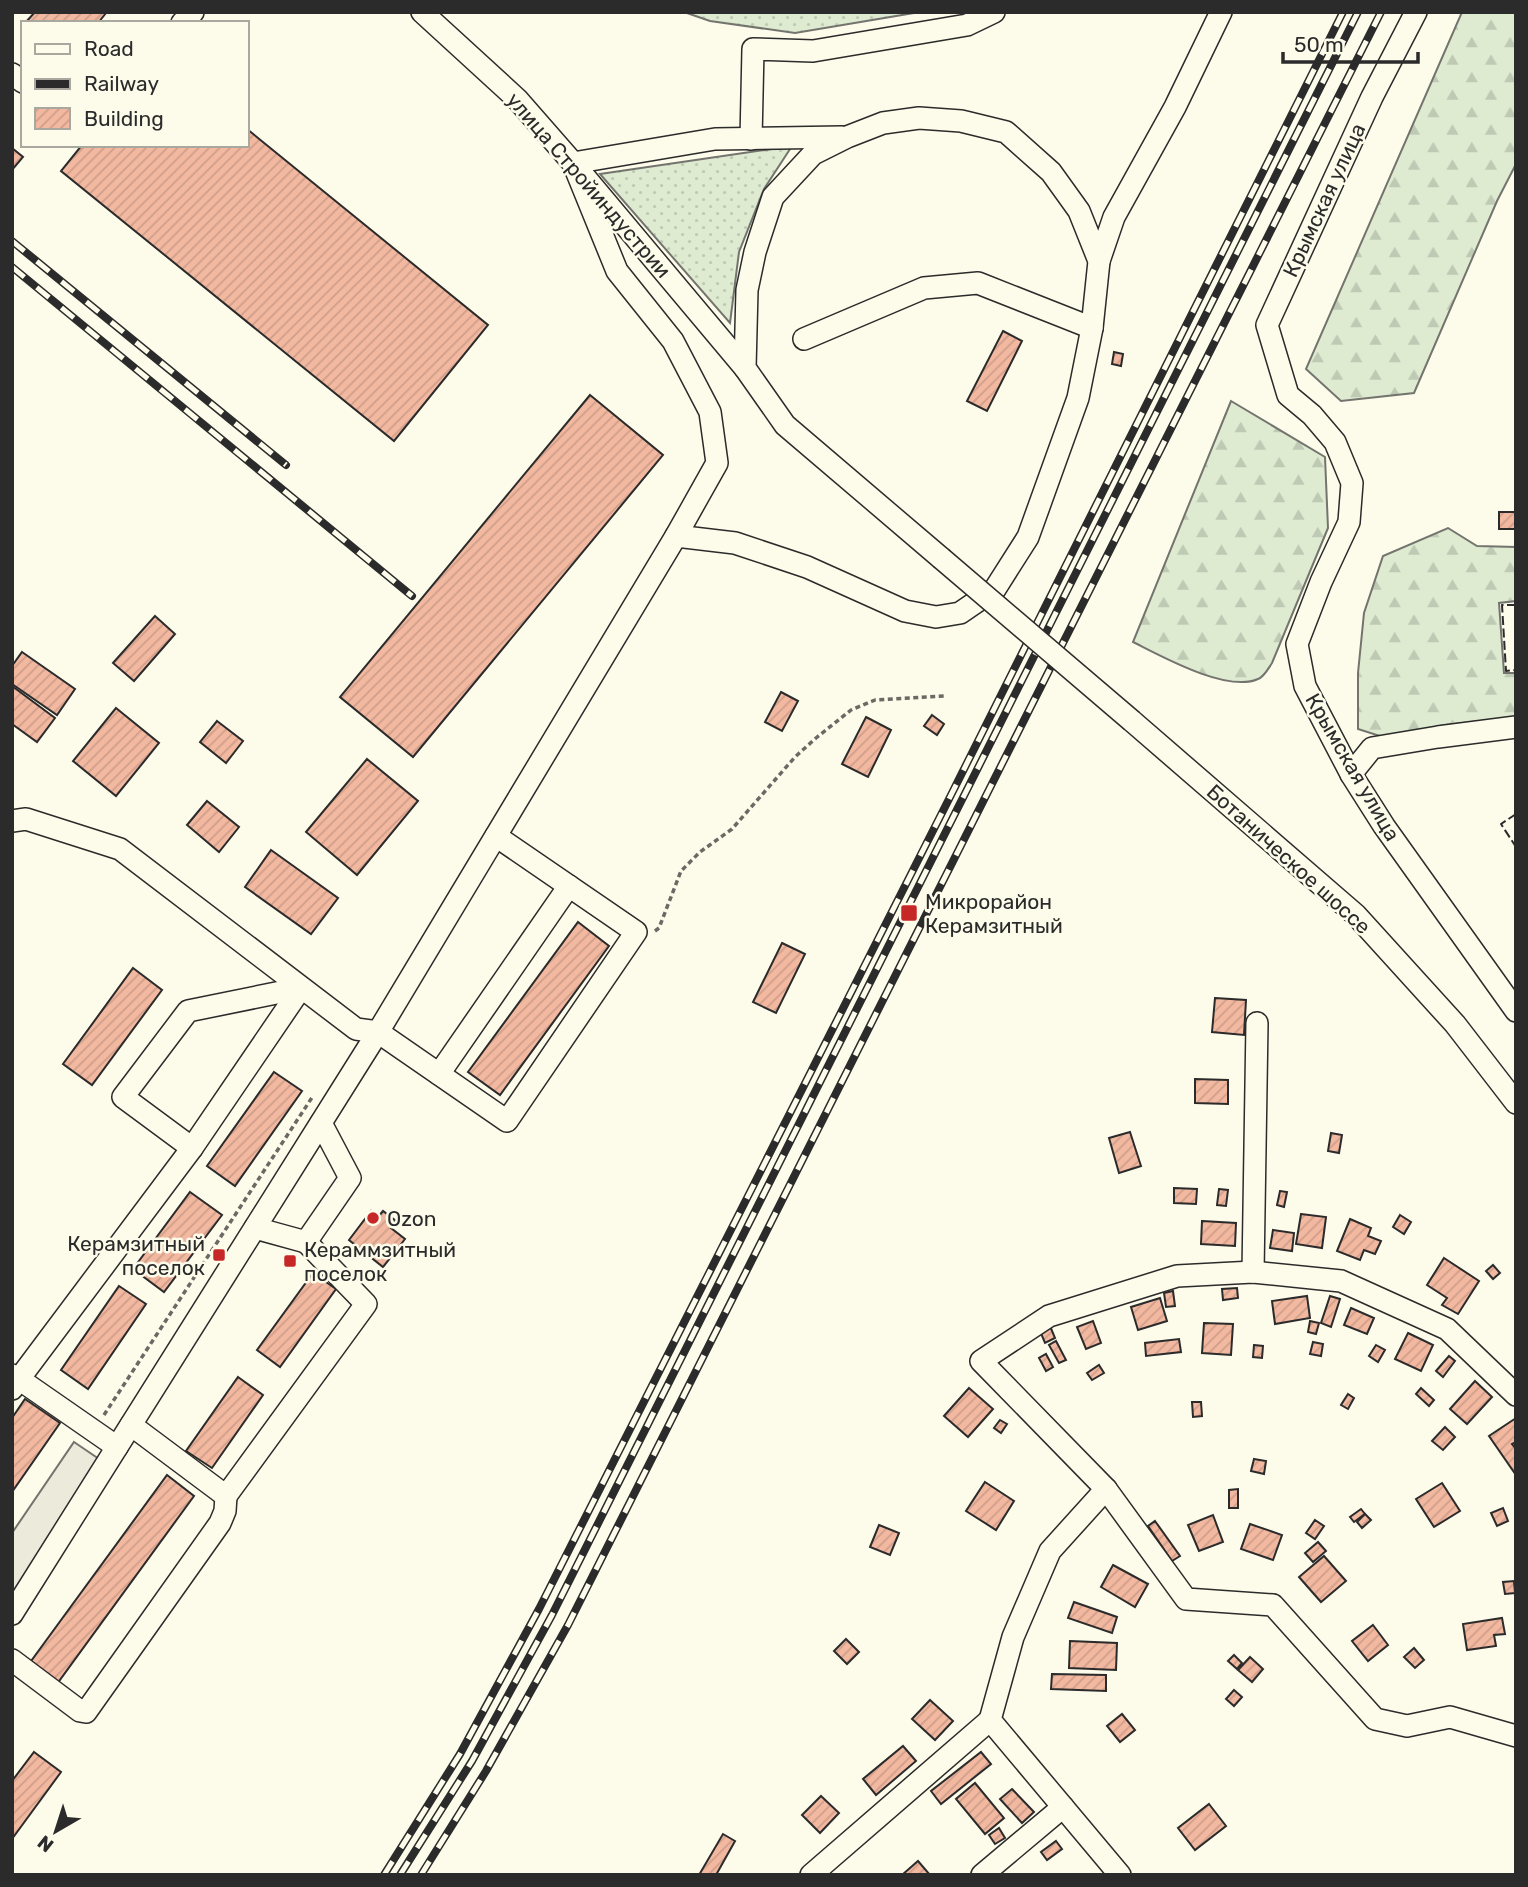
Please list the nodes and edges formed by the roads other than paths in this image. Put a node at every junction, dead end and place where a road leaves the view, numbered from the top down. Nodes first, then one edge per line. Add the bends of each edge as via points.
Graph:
1 (422, 12) edge
2 (994, 12) edge
3 (1222, 12) edge
4 (1416, 12) edge
5 (847, 137) junction
6 (751, 139) junction
7 (573, 163) junction
8 (1099, 261) junction
9 (1093, 328) junction
10 (804, 339) dead end
11 (745, 368) junction
12 (676, 536) junction
13 (941, 558) joint
14 (1516, 727) edge
15 (1351, 774) junction
16 (17, 815) edge
17 (496, 836) junction
18 (569, 886) junction
19 (301, 988) junction
20 (1516, 1011) edge
21 (1257, 1023) dead end
22 (378, 1032) junction
23 (439, 1074) junction
24 (1516, 1103) edge
25 (321, 1124) junction
26 (192, 1148) junction
27 (255, 1228) junction
28 (306, 1242) junction
29 (1253, 1272) junction
30 (15, 1381) edge
31 (1516, 1395) edge
32 (131, 1424) junction
33 (117, 1447) junction
34 (1106, 1489) junction
35 (226, 1496) junction
36 (12, 1614) edge
37 (12, 1660) edge
38 (990, 1720) junction
39 (1516, 1736) edge
40 (1063, 1807) junction
41 (811, 1875) edge
42 (982, 1875) edge
43 (1120, 1875) edge

1 - 7 street, улица Стройиндустрии via 517,99
2 - 6 street via 967,25 813,51 753,49
3 - 8 street via 1114,217
4 - 15 street, Крымская улица via 1267,325 1288,395 1335,442 1352,483 1349,522 1297,644 1305,686
5 - 6 street
5 - 8 street via 883,123 919,118 961,121 1006,132 1051,172 1079,211
5 - 11 street via 813,154 773,197 747,290
6 - 7 street via 715,139
7 - 11 street, улица Стройиндустрии
7 - 12 street via 617,271 674,341 710,412 717,463
8 - 9 street
9 - 10 street via 978,283 924,289
9 - 12 street via 1078,398 1028,537 995,589 960,613 936,617 905,611 807,567 735,543
11 - 13 street, улица Стройиндустрии via 785,425
12 - 17 street
13 - 24 street, Ботаническое шоссе, bridge via 1356,915 1455,1024
14 - 15 street via 1372,748
15 - 20 street, Крымская улица
16 - 19 street via 120,849
17 - 18 street
17 - 22 street
18 - 23 street
18 - 23 street via 636,932 507,1121
19 - 22 street via 356,1029
19 - 26 street
19 - 26 street via 188,1011 123,1097
21 - 29 street
22 - 23 street
22 - 25 street
25 - 27 street
25 - 28 street via 350,1178
26 - 30 street
27 - 28 street
27 - 32 street
28 - 35 street via 366,1304
29 - 31 street via 1341,1281 1447,1329
29 - 34 street via 1177,1276 1049,1316 981,1361
30 - 33 street
32 - 33 street
32 - 35 street
33 - 36 street
34 - 38 street via 1050,1551 1013,1637
34 - 39 street via 1186,1599 1273,1605 1375,1719 1407,1726 1450,1717
35 - 37 street via 220,1523 86,1712
38 - 40 street
38 - 41 street
40 - 42 street
40 - 43 street

